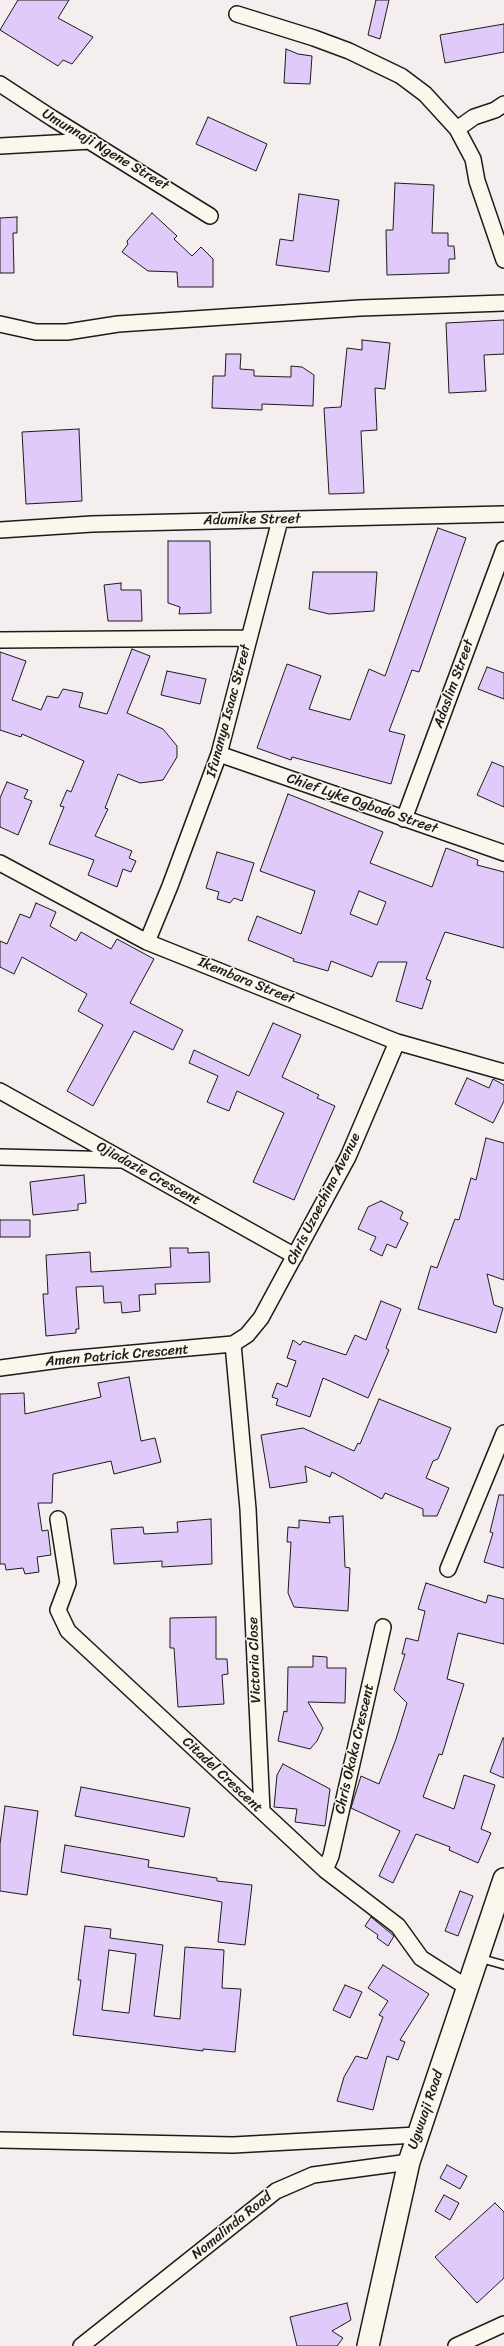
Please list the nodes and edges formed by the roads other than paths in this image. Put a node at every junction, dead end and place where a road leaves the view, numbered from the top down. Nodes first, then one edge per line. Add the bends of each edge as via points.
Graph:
1 (237, 14) dead end
2 (0, 84) edge
3 (504, 104) edge
4 (457, 129) junction
5 (91, 141) junction
6 (0, 146) edge
7 (210, 216) dead end
8 (504, 260) edge
9 (504, 303) edge
10 (0, 324) edge
11 (504, 514) edge
12 (280, 520) junction
13 (0, 530) edge
14 (504, 549) edge
15 (248, 638) junction
16 (0, 640) edge
17 (219, 754) junction
18 (404, 819) junction
19 (504, 853) edge
20 (0, 863) edge
21 (147, 942) junction
22 (397, 1042) junction
23 (504, 1072) edge
24 (0, 1091) edge
25 (0, 1157) edge
26 (124, 1161) junction
27 (295, 1256) junction
28 (233, 1344) junction
29 (0, 1368) edge
30 (504, 1433) edge
31 (58, 1520) dead end
32 (448, 1569) dead end
33 (383, 1627) dead end
34 (262, 1811) junction
35 (325, 1870) junction
36 (504, 1879) edge
37 (478, 1958) junction
38 (504, 1965) edge
39 (468, 1988) junction
40 (417, 2135) junction
41 (0, 2140) edge
42 (409, 2162) junction
43 (504, 2324) edge
44 (81, 2346) edge
45 (368, 2346) edge
46 (456, 2346) edge

1 - 4 street via 349,51 401,76 425,94
2 - 5 street, Umunnaji Ngene Street
3 - 4 street via 474,117
4 - 8 street via 473,159 482,196
5 - 6 street
5 - 7 street, Umunnaji Ngene Street
9 - 10 street via 360,308 118,324 67,332 36,332
11 - 12 street, Adumike Street
12 - 13 street, Adumike Street via 92,524
12 - 15 street, Ifunanya Isaac Street
14 - 18 street, Adaslim Street
15 - 16 street
15 - 17 street, Ifunanya Isaac Street via 244,666
17 - 18 street, Chief Lyke Ogbodo Street
17 - 21 street, Ifunanya Isaac Street
18 - 19 street, Chief Lyke Ogbodo Street
20 - 21 street, Ikembara Street
21 - 22 street, Ikembara Street
22 - 23 street, Ikembara Street
22 - 27 street, Chris Uzoechina Avenue via 348,1157
24 - 26 street, Ojiadazie Crescent
25 - 26 street
26 - 27 street, Ojiadazie Crescent
27 - 28 street, Chris Uzoechina Avenue via 261,1318 247,1335
28 - 29 street, Amen Patrick Crescent
28 - 34 street, Victoria Close via 248,1509
30 - 32 street
31 - 34 street, Citadel Crescent via 68,1583 58,1610 68,1631
33 - 35 street, Chris Okaka Crescent via 331,1856
34 - 35 street, Citadel Crescent
35 - 39 street, Citadel Crescent via 398,1926 421,1958
36 - 37 main road, Ugwuaji Road via 495,1915
37 - 38 lane
37 - 39 main road, Ugwuaji Road
39 - 40 main road, Ugwuaji Road
40 - 41 street via 233,2145
40 - 42 main road, Ugwuaji Road
42 - 44 street, Nomalinda Road via 313,2175 276,2191
42 - 45 main road, Ugwuaji Road
43 - 46 street

